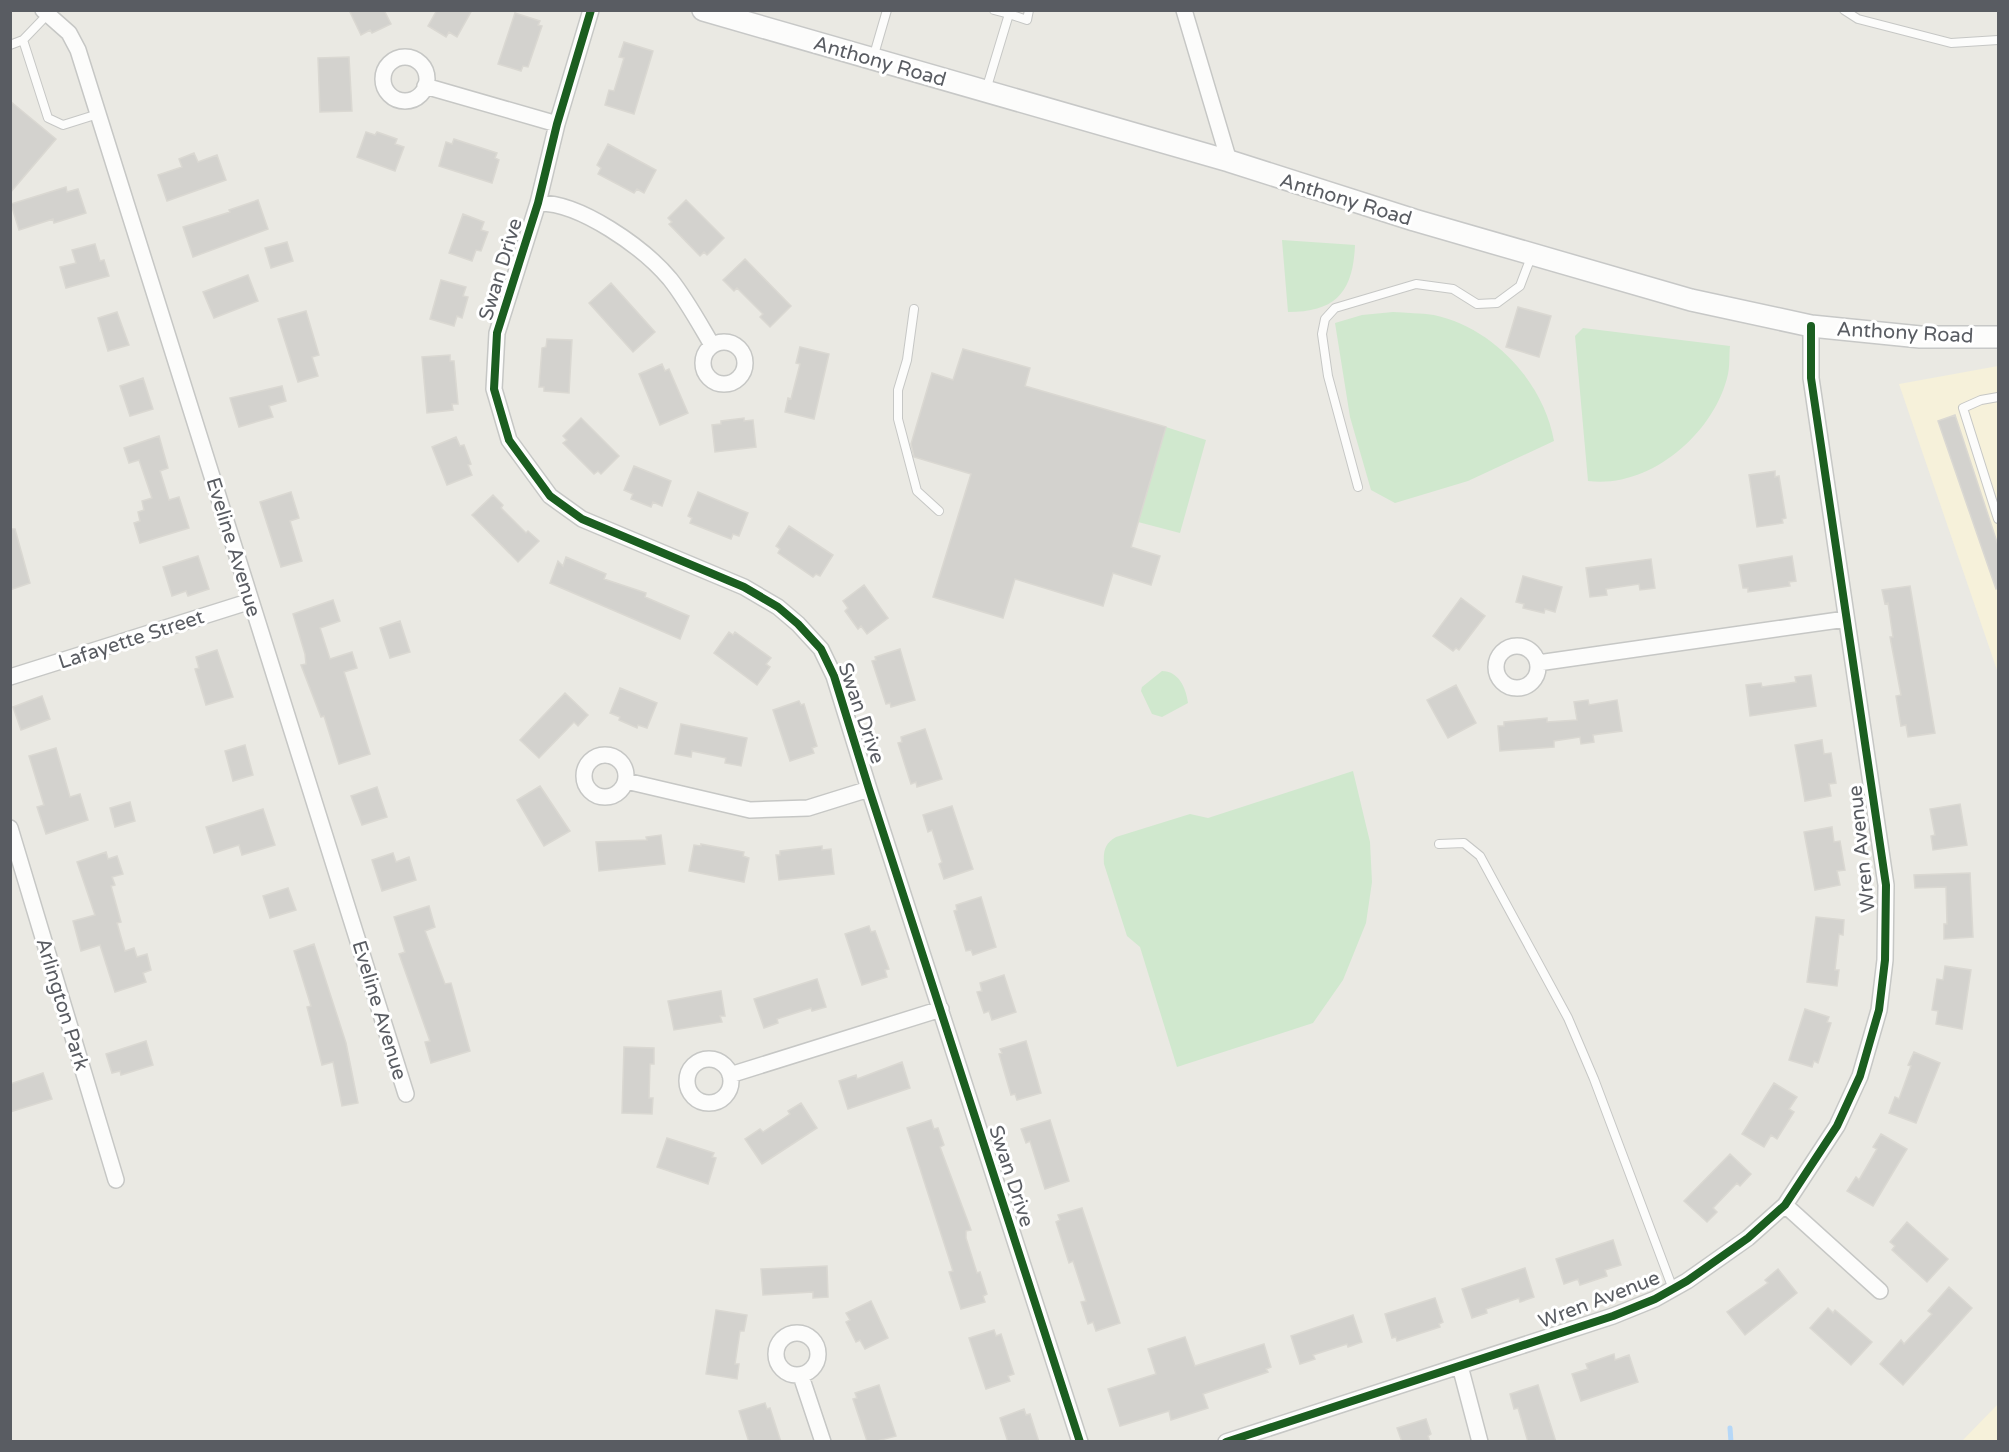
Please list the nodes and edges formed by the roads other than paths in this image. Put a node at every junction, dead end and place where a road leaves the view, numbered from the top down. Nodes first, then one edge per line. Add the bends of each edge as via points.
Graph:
1 (591, 10) edge
2 (703, 10) edge
3 (887, 10) edge
4 (994, 10) edge
5 (1029, 10) edge
6 (1184, 10) edge
7 (1844, 10) edge
8 (46, 12) edge
9 (1008, 14) junction
10 (23, 40) junction
11 (1998, 40) edge
12 (10, 45) edge
13 (873, 58) junction
14 (425, 86) dead end
15 (986, 92) junction
16 (98, 114) junction
17 (556, 124) junction
18 (1229, 161) junction
19 (538, 203) junction
20 (1532, 255) junction
21 (914, 309) dead end
22 (1811, 326) junction
23 (1998, 337) edge
24 (712, 345) dead end
25 (1998, 397) edge
26 (1358, 488) dead end
27 (939, 511) dead end
28 (1998, 519) edge
29 (251, 600) junction
30 (1846, 619) junction
31 (1538, 663) dead end
32 (10, 677) edge
33 (626, 781) dead end
34 (869, 789) junction
35 (10, 828) edge
36 (1439, 844) dead end
37 (941, 1009) junction
38 (730, 1075) dead end
39 (406, 1094) dead end
40 (116, 1180) dead end
41 (1785, 1204) junction
42 (1672, 1289) junction
43 (1880, 1291) dead end
44 (1460, 1366) junction
45 (801, 1376) dead end
46 (823, 1442) edge
47 (1080, 1442) edge
48 (1226, 1442) edge
49 (1480, 1442) edge

1 - 17 street, Swan Drive
2 - 13 street, Anthony Road via 759,22
3 - 13 lane
4 - 9 lane
5 - 9 lane via 1027,20
6 - 18 street
7 - 11 lane via 1858,19 1951,43
8 - 10 lane
8 - 16 street, Eveline Avenue via 69,33 78,50
9 - 15 lane
10 - 12 lane
10 - 16 lane via 48,118 63,125
13 - 15 street, Anthony Road
14 - 17 street
15 - 18 street, Anthony Road
16 - 29 street, Eveline Avenue
17 - 19 street, Swan Drive
18 - 20 street, Anthony Road
19 - 24 street, Swan Drive via 560,205 604,226 654,262 684,298
19 - 34 street, Swan Drive via 497,333 494,389 509,440 550,496 582,519 744,587 798,624 820,649 834,676
20 - 22 street, Anthony Road via 1691,300
20 - 26 lane via 1520,286 1497,303 1477,304 1453,289 1416,284 1335,308 1325,319 1322,334 1328,376
21 - 27 lane via 907,360 898,390 898,419 917,491
22 - 23 street, Anthony Road via 1920,338
22 - 30 street, Wren Avenue via 1811,378
25 - 28 lane via 1963,408
29 - 32 street, Lafayette Street
29 - 39 street, Eveline Avenue
30 - 31 street
30 - 41 street, Wren Avenue via 1886,885 1885,960 1879,1010 1860,1076 1837,1126
33 - 34 street, Swan Drive via 750,810 808,808
34 - 37 street, Swan Drive
35 - 40 street, Arlington Park
36 - 42 lane via 1464,843 1480,856 1568,1018
37 - 38 street
37 - 47 street, Swan Drive
41 - 42 street, Wren Avenue via 1713,1265
41 - 43 street
42 - 44 street, Wren Avenue via 1613,1316
44 - 48 street, Wren Avenue
44 - 49 street
45 - 46 street

